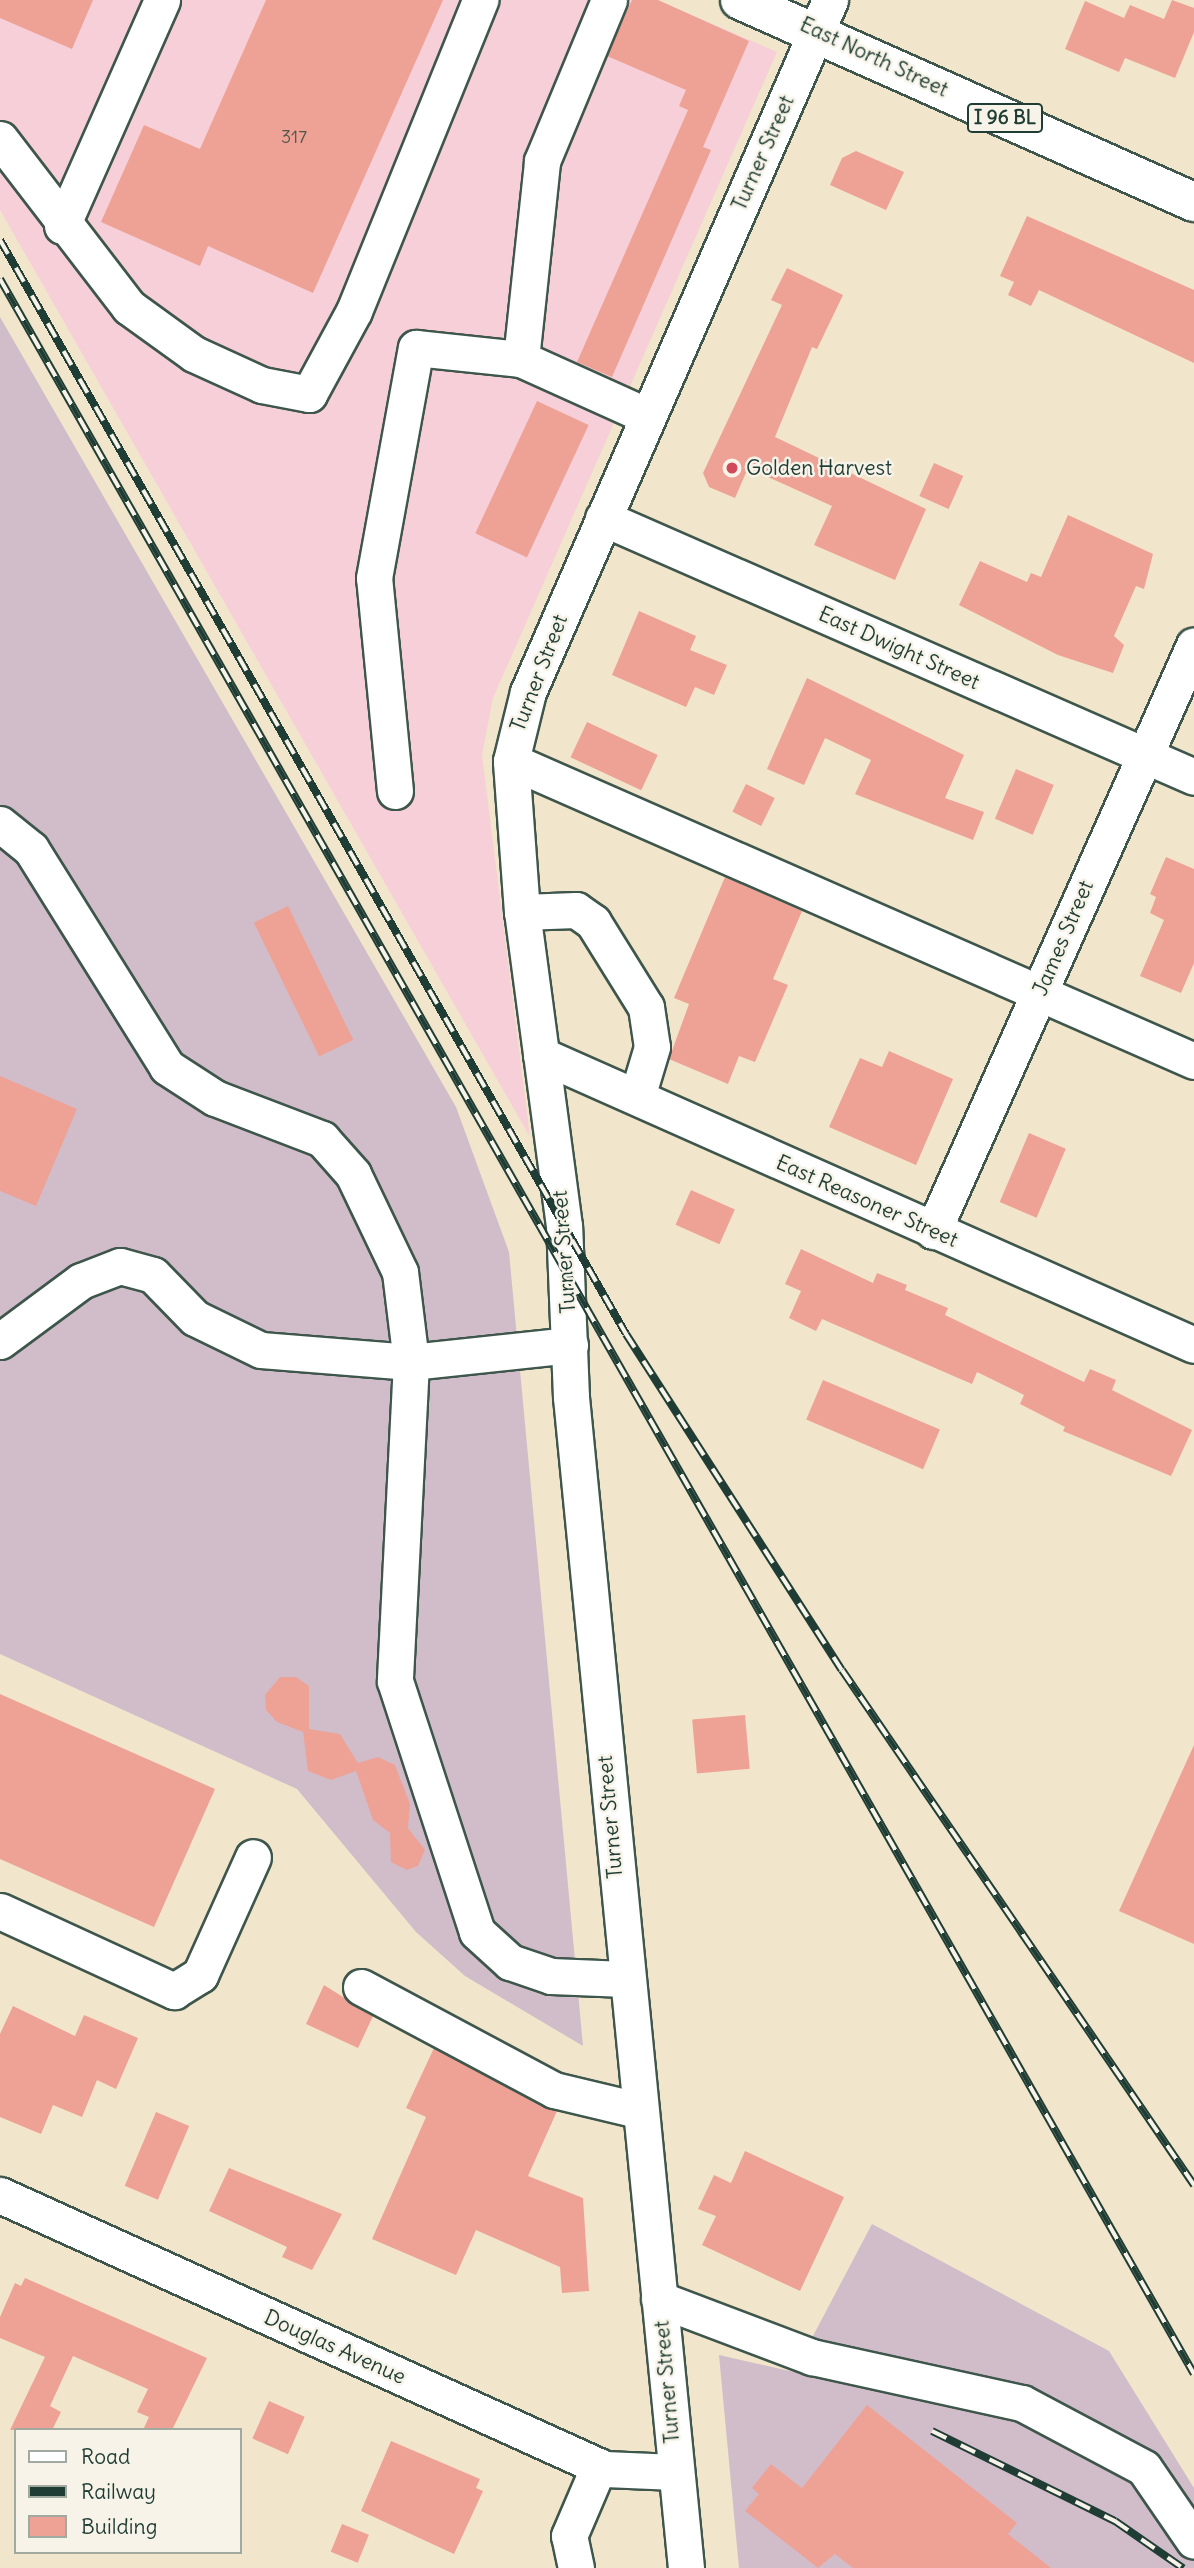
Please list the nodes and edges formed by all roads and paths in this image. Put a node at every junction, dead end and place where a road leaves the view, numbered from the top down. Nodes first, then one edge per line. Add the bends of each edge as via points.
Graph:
1 (162, 0) edge
2 (480, 0) edge
3 (610, 0) edge
4 (740, 0) edge
5 (799, 11) edge
6 (0, 139) edge
7 (1194, 202) edge
8 (62, 226) junction
9 (521, 359) junction
10 (647, 416) junction
11 (603, 518) junction
12 (1194, 645) edge
13 (1142, 755) junction
14 (511, 761) junction
15 (1194, 777) edge
16 (395, 790) dead end
17 (0, 824) edge
18 (522, 912) junction
19 (1041, 992) junction
20 (541, 1055) junction
21 (1194, 1061) edge
22 (637, 1097) junction
23 (933, 1231) junction
24 (0, 1341) edge
25 (1194, 1345) edge
26 (570, 1346) junction
27 (411, 1362) junction
28 (253, 1857) dead end
29 (0, 1910) edge
30 (625, 1979) junction
31 (361, 1987) dead end
32 (638, 2110) junction
33 (0, 2195) edge
34 (659, 2299) junction
35 (599, 2466) junction
36 (675, 2472) junction
37 (1194, 2541) edge
38 (576, 2568) edge
39 (685, 2568) edge

1 - 8 street
2 - 8 street via 354,311 309,394 262,385 194,354 129,307
3 - 9 street via 542,161
4 - 5 main road, East North Street / I 96 BL
5 - 7 main road, East North Street / I 96 BL
5 - 10 street, Turner Street
6 - 8 street
9 - 10 street
9 - 16 street via 415,348 374,578
10 - 11 street, Turner Street
11 - 13 street, East Dwight Street
11 - 14 street, Turner Street via 528,692
12 - 13 street, James Street
13 - 15 street, East Dwight Street
13 - 19 street, James Street
14 - 18 street, Turner Street
14 - 19 street
17 - 27 street via 31,849 167,1067 215,1098 322,1139 353,1174 400,1272
18 - 20 street, Turner Street
18 - 22 street via 576,910 593,922 646,1007 652,1047
19 - 21 street
19 - 23 street, James Street
20 - 22 street, East Reasoner Street
20 - 26 street, Turner Street via 564,1226
22 - 23 street, East Reasoner Street
23 - 25 street, East Reasoner Street
24 - 27 street via 81,1281 120,1266 153,1275 195,1318 261,1350
26 - 27 street
26 - 30 street, Turner Street
27 - 30 street via 395,1681 477,1932 510,1962 551,1976
28 - 29 street via 200,1975 174,1991
30 - 32 street, Turner Street
31 - 32 street via 554,2090
32 - 34 street, Turner Street
33 - 35 street, Douglas Avenue
34 - 36 street, Turner Street
34 - 37 street via 812,2357 1021,2403 1144,2468
35 - 36 street, Douglas Avenue via 633,2474
35 - 38 street via 569,2536
36 - 39 street, Turner Street

